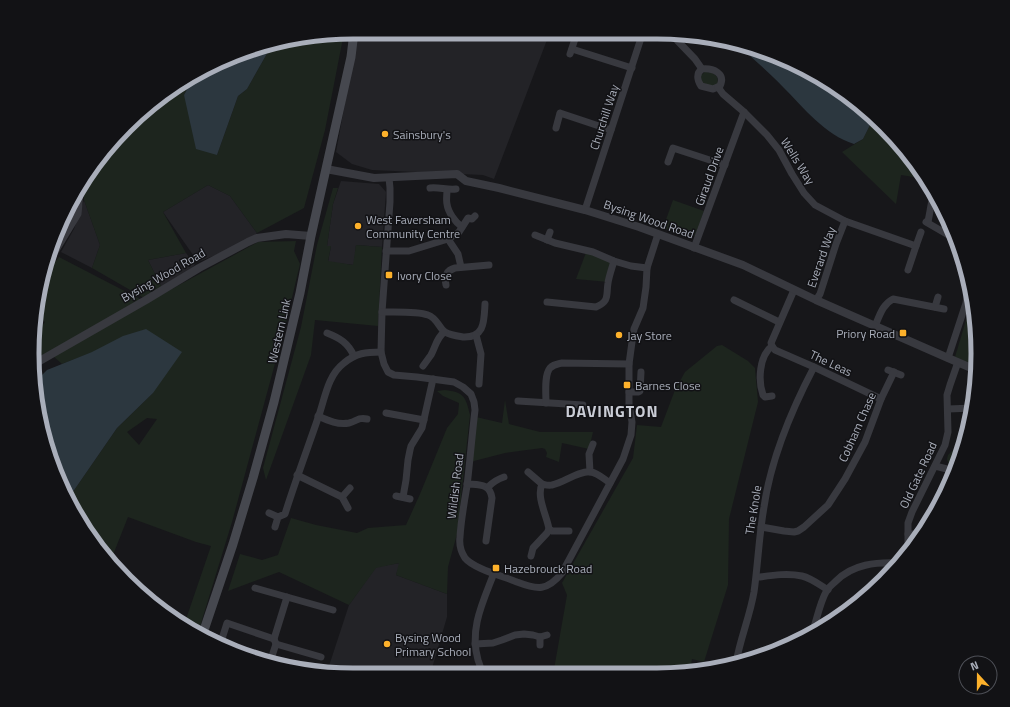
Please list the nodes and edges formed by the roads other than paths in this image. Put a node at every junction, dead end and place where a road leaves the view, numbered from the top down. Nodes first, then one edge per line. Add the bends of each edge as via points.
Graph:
1 (353, 39) edge
2 (576, 39) dead end
3 (641, 39) edge
4 (677, 40) edge
5 (632, 68) junction
6 (702, 69) junction
7 (718, 88) junction
8 (744, 112) junction
9 (556, 128) dead end
10 (611, 130) junction
11 (668, 162) dead end
12 (725, 165) junction
13 (326, 169) junction
14 (388, 178) junction
15 (430, 188) dead end
16 (456, 189) dead end
17 (448, 190) junction
18 (79, 199) edge
19 (932, 201) edge
20 (585, 210) junction
21 (475, 216) dead end
22 (845, 221) junction
23 (462, 227) junction
24 (550, 232) dead end
25 (921, 232) dead end
26 (658, 234) junction
27 (536, 235) dead end
28 (948, 235) edge
29 (311, 236) junction
30 (448, 239) junction
31 (547, 240) junction
32 (916, 246) junction
33 (58, 247) edge
34 (694, 248) junction
35 (386, 251) junction
36 (614, 261) junction
37 (489, 265) dead end
38 (461, 268) junction
39 (647, 268) junction
40 (908, 270) dead end
41 (446, 285) dead end
42 (794, 290) junction
43 (938, 297) dead end
44 (734, 300) dead end
45 (816, 300) junction
46 (966, 301) edge
47 (547, 302) dead end
48 (485, 304) dead end
49 (935, 307) junction
50 (944, 309) dead end
51 (382, 312) junction
52 (484, 317) junction
53 (493, 318) dead end
54 (779, 322) junction
55 (875, 326) junction
56 (444, 332) junction
57 (327, 333) dead end
58 (476, 335) junction
59 (772, 346) junction
60 (381, 352) junction
61 (354, 356) junction
62 (948, 358) junction
63 (39, 361) edge
64 (423, 362) dead end
65 (958, 362) junction
66 (630, 364) junction
67 (814, 367) junction
68 (970, 367) edge
69 (641, 372) dead end
70 (901, 375) dead end
71 (433, 379) junction
72 (479, 384) dead end
73 (629, 392) junction
74 (772, 396) dead end
75 (881, 399) junction
76 (518, 402) dead end
77 (546, 403) junction
78 (966, 408) edge
79 (948, 409) junction
80 (584, 413) dead end
81 (318, 416) junction
82 (362, 416) dead end
83 (391, 416) dead end
84 (424, 420) junction
85 (593, 444) dead end
86 (935, 466) junction
87 (949, 469) edge
88 (528, 472) dead end
89 (590, 472) junction
90 (297, 475) junction
91 (504, 477) dead end
92 (610, 483) junction
93 (467, 484) junction
94 (542, 484) junction
95 (488, 487) junction
96 (350, 488) dead end
97 (342, 497) junction
98 (403, 497) dead end
99 (348, 508) dead end
100 (269, 513) dead end
101 (278, 517) junction
102 (275, 527) dead end
103 (761, 527) junction
104 (549, 530) junction
105 (565, 534) dead end
106 (908, 534) junction
107 (914, 534) edge
108 (486, 541) dead end
109 (908, 542) edge
110 (531, 556) dead end
111 (891, 563) edge
112 (494, 573) junction
113 (760, 577) dead end
114 (255, 588) dead end
115 (828, 590) junction
116 (287, 597) junction
117 (333, 610) dead end
118 (816, 625) edge
119 (205, 631) edge
120 (222, 639) edge
121 (275, 641) junction
122 (475, 644) junction
123 (540, 645) dead end
124 (271, 657) edge
125 (321, 657) dead end
126 (737, 657) edge
127 (480, 668) edge

1 - 13 main road, Western Link
2 - 5 street via 571,52
3 - 5 street, Churchill Way
4 - 6 street
5 - 10 street, Churchill Way
6 - 7 street via 720,74 722,81
6 - 7 street via 698,77 701,86
7 - 8 street, Wells Way
8 - 12 street, Giraud Drive
8 - 22 street, Wells Way via 779,150 804,193 815,205
9 - 10 street via 560,113
10 - 20 street, Churchill Way
11 - 12 street via 673,148
12 - 34 street, Giraud Drive
13 - 14 street, Bysing Wood Road via 374,178
13 - 29 main road, Western Link
14 - 20 street, Bysing Wood Road via 457,174 466,181
14 - 35 street, Wildish Road via 390,202
15 - 17 street via 440,187
16 - 17 street
17 - 23 street via 447,205 450,213
18 - 33 street via 78,214
19 - 28 street via 927,222
20 - 26 street, Bysing Wood Road
21 - 23 street via 472,219 468,218
22 - 32 street, Wells Way
22 - 45 street, Everard Way
23 - 30 street
24 - 31 street
25 - 32 street
26 - 34 street, Bysing Wood Road
26 - 39 street, Wildish Road
27 - 31 street
29 - 63 street, Bysing Wood Road via 286,234 257,238 248,242
29 - 119 main road, Western Link via 274,402
30 - 35 street via 409,250
30 - 38 street via 458,254
31 - 36 street via 593,252
32 - 40 street
34 - 42 street, Bysing Wood Road via 743,265
35 - 51 street, Wildish Road
36 - 39 street
36 - 47 street via 607,298 602,304 596,307 555,306
37 - 38 street
38 - 41 street via 450,269 446,274
39 - 66 street, Wildish Road via 643,308 634,329
42 - 45 street, Bysing Wood Road
42 - 54 street
43 - 49 street
44 - 54 street
45 - 55 street, Bysing Wood Road
46 - 62 street
48 - 52 street
49 - 50 street
49 - 55 street via 893,299 883,308
51 - 56 street via 422,313 436,320
51 - 60 street, Wildish Road
52 - 53 street
52 - 58 street via 480,331
54 - 59 street
55 - 62 street, Bysing Wood Road
56 - 58 street via 461,337
56 - 64 street
57 - 61 street via 336,333
58 - 72 street via 481,354
59 - 67 street, The Leas via 775,350
59 - 74 street via 767,350 761,363 763,395
60 - 61 street via 366,352
60 - 71 street, Wildish Road via 388,372 394,375
61 - 81 street via 343,363 334,374
62 - 65 street, Bysing Wood Road
65 - 68 street, Bysing Wood Road
65 - 79 street, Old Gate Road via 947,395
66 - 73 street, Wildish Road
66 - 77 street via 555,364 546,375
67 - 75 street, The Leas
67 - 103 street, The Knole via 799,396 779,447 768,483
69 - 73 street via 640,391
70 - 75 street, Cobham Chase via 891,371
71 - 84 street
71 - 93 street, Wildish Road via 454,382 463,387 471,394 474,402
73 - 92 street, Wildish Road via 631,435 623,459
75 - 103 street, Cobham Chase via 865,442 828,505 798,531
76 - 77 street
77 - 80 street via 583,405
78 - 79 street
79 - 86 street, Old Gate Road via 948,432
81 - 82 street via 341,424
81 - 90 street
83 - 84 street
84 - 98 street via 411,446
85 - 89 street via 586,453
86 - 87 street
86 - 106 street, Old Gate Road via 912,512
88 - 94 street
89 - 92 street
89 - 94 street via 581,473 551,486
90 - 97 street
90 - 101 street via 285,514
91 - 95 street
92 - 112 street, Wildish Road via 555,582 538,588
93 - 95 street
93 - 112 street, Wildish Road via 460,549 472,564
94 - 104 street via 542,499
95 - 108 street via 492,493 491,529
96 - 97 street
97 - 99 street
100 - 101 street
101 - 102 street
103 - 126 street, The Knole via 754,592
104 - 105 street
104 - 110 street via 530,545
106 - 107 street
106 - 109 street, Old Gate Road
111 - 115 street via 874,563 851,570
112 - 122 street via 476,624
113 - 115 street via 780,574 803,576
114 - 116 street
115 - 118 street
116 - 117 street
116 - 121 street
120 - 121 street via 228,623
121 - 124 street
121 - 125 street
122 - 123 street via 524,634 544,636
122 - 127 street

